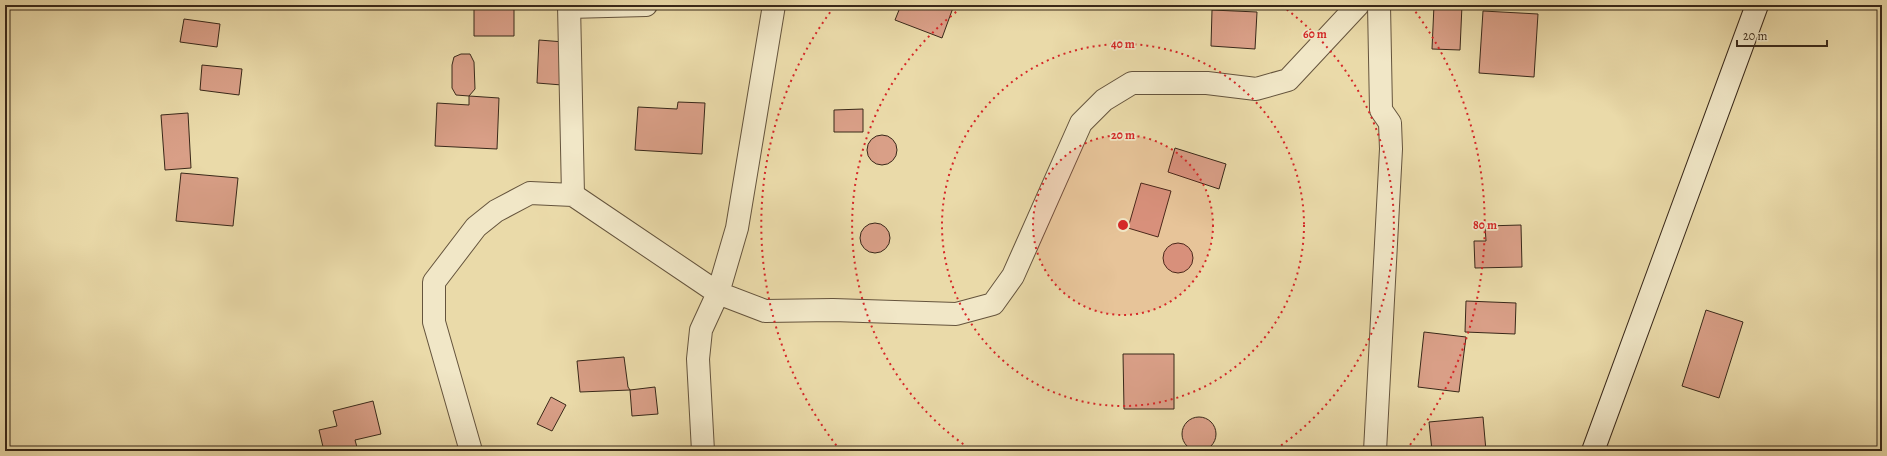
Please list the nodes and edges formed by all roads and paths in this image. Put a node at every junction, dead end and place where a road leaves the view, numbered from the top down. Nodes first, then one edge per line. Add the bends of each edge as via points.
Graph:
1 (646, 5) edge
2 (774, 5) edge
3 (1358, 5) edge
4 (1379, 5) edge
5 (1757, 5) edge
6 (569, 6) edge
7 (573, 195) junction
8 (718, 293) junction
9 (471, 451) edge
10 (703, 451) edge
11 (1375, 451) edge
12 (1593, 451) edge

1 - 6 street
2 - 8 street via 737,228
3 - 8 street via 1288,80 1256,89 1207,84 1132,83 1104,100 1082,123 1013,276 993,304 956,314 833,310 765,311
4 - 11 street via 1381,110 1390,123 1391,148
5 - 12 street
6 - 7 street
7 - 8 street
7 - 9 street via 530,193 496,211 476,227 434,282 434,322
8 - 10 street via 701,330 698,359

